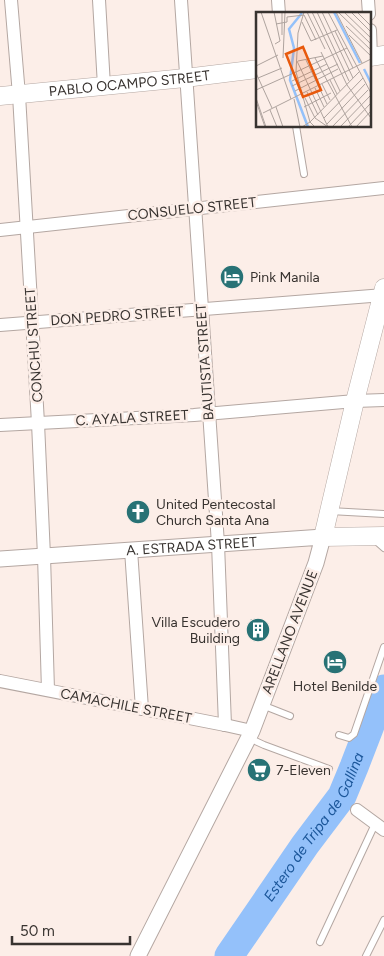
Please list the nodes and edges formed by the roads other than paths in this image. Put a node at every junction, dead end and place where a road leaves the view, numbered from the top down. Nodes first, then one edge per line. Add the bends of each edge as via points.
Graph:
1 (11, 0) edge
2 (99, 0) edge
3 (181, 0) edge
4 (372, 40) edge
5 (375, 56) edge
6 (256, 69) edge
7 (185, 78) junction
8 (104, 86) junction
9 (19, 95) junction
10 (0, 96) edge
11 (296, 128) edge
12 (304, 174) dead end
13 (384, 188) edge
14 (194, 209) junction
15 (26, 228) junction
16 (0, 230) edge
17 (384, 292) edge
18 (202, 310) junction
19 (32, 322) junction
20 (0, 325) edge
21 (384, 400) edge
22 (355, 401) junction
23 (209, 414) junction
24 (38, 423) junction
25 (0, 426) edge
26 (329, 511) junction
27 (384, 514) edge
28 (377, 536) edge
29 (323, 537) junction
30 (218, 544) junction
31 (384, 548) edge
32 (131, 550) junction
33 (44, 556) junction
34 (0, 559) edge
35 (384, 646) edge
36 (0, 681) edge
37 (48, 690) junction
38 (262, 705) junction
39 (142, 709) junction
40 (290, 716) dead end
41 (225, 725) junction
42 (250, 735) junction
43 (339, 735) dead end
44 (329, 769) dead end
45 (357, 810) dead end
46 (380, 827) edge
47 (384, 920) edge
48 (320, 942) dead end
49 (138, 956) edge
50 (366, 956) edge

1 - 9 street, CONCHU STREET
2 - 8 street
3 - 7 street, BAUTISTA STREET
4 - 5 street
6 - 7 main road, PABLO OCAMPO STREET
7 - 8 main road, PABLO OCAMPO STREET
7 - 14 street, BAUTISTA STREET
8 - 9 main road, PABLO OCAMPO STREET
9 - 10 main road, PABLO OCAMPO STREET
9 - 15 street, CONCHU STREET
11 - 12 lane
13 - 14 street, CONSUELO STREET
14 - 15 street, CONSUELO STREET
14 - 18 street, BAUTISTA STREET
15 - 16 street, CONSUELO STREET
15 - 19 street, CONCHU STREET
17 - 18 street, DON PEDRO STREET
17 - 22 main road, ARELLANO AVENUE
18 - 19 street, DON PEDRO STREET
18 - 23 street, BAUTISTA STREET
19 - 20 street, DON PEDRO STREET
19 - 24 street, CONCHU STREET
21 - 22 street, C. AYALA STREET
22 - 23 street, C. AYALA STREET
22 - 26 main road, ARELLANO AVENUE
23 - 24 street, C. AYALA STREET
23 - 30 street, BAUTISTA STREET
24 - 25 street, C. AYALA STREET
24 - 33 street, CONCHU STREET
26 - 27 lane
26 - 29 main road, ARELLANO AVENUE
28 - 29 main road, A. ESTRADA STREET
28 - 31 lane
29 - 30 street, A. ESTRADA STREET
29 - 38 street, ARELLANO AVENUE
30 - 32 street, A. ESTRADA STREET
30 - 41 street, BAUTISTA STREET
32 - 33 street, A. ESTRADA STREET
32 - 39 street
33 - 34 street, A. ESTRADA STREET
33 - 37 street, CONCHU STREET
35 - 43 lane via 354,734 349,738
36 - 37 street, CAMACHILE STREET
37 - 39 street, CAMACHILE STREET
38 - 40 lane
38 - 42 street, ARELLANO AVENUE
39 - 41 street, CAMACHILE STREET
41 - 42 street, CAMACHILE STREET
42 - 44 lane via 264,745
42 - 49 street, ARELLANO AVENUE
45 - 46 street
46 - 48 lane
47 - 50 lane

